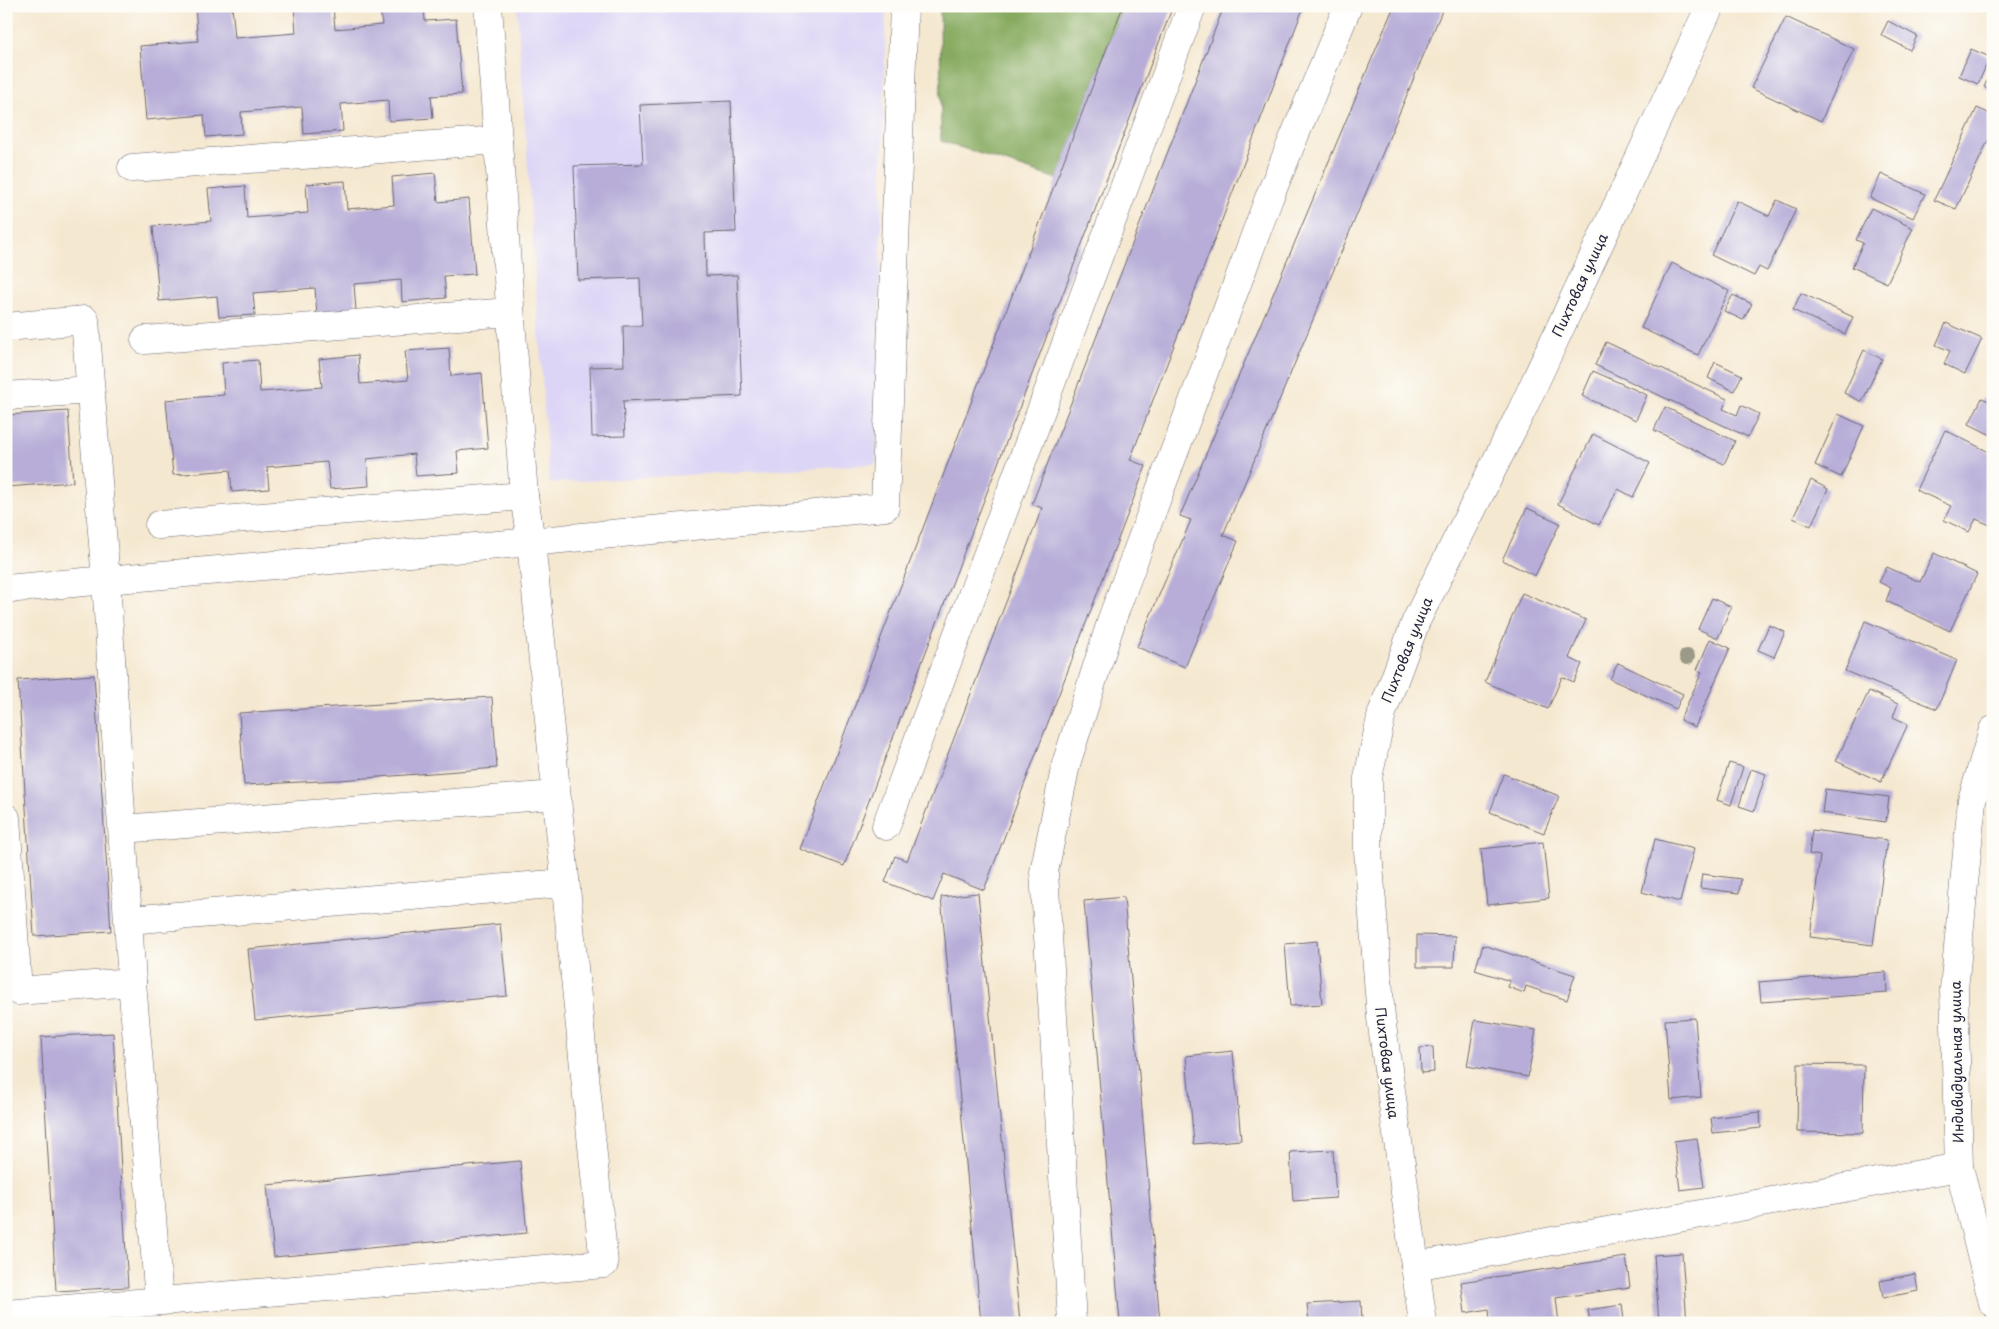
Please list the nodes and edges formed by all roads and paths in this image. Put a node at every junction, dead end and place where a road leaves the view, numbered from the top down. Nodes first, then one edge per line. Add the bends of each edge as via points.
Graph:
1 (488, 6) edge
2 (904, 6) edge
3 (1192, 6) edge
4 (1348, 6) edge
5 (1710, 6) edge
6 (498, 140) junction
7 (132, 168) dead end
8 (510, 312) junction
9 (6, 327) edge
10 (145, 340) dead end
11 (90, 390) junction
12 (6, 396) edge
13 (524, 496) junction
14 (158, 525) dead end
15 (530, 542) junction
16 (106, 580) junction
17 (6, 589) edge
18 (1993, 730) edge
19 (556, 795) junction
20 (6, 818) edge
21 (886, 826) dead end
22 (123, 829) junction
23 (564, 883) junction
24 (129, 920) junction
25 (132, 982) junction
26 (1959, 1167) junction
27 (1415, 1266) junction
28 (160, 1300) junction
29 (1993, 1303) edge
30 (6, 1314) edge
31 (1072, 1321) dead end
32 (1423, 1323) edge

1 - 6 street
2 - 15 street via 885,507
3 - 21 street
4 - 31 street via 1269,198 1113,616 1066,764 1044,872
5 - 27 street, Пихтовая улица via 1521,412 1416,621 1382,713 1368,778 1368,851 1381,1018
6 - 7 street
6 - 8 street
8 - 10 street
8 - 13 street
9 - 11 street via 85,320
11 - 12 street
11 - 16 street
13 - 14 street
13 - 15 street
15 - 16 street
15 - 19 street
16 - 17 street
16 - 22 street
18 - 26 street, Индивидуальная улица via 1972,800 1954,989
19 - 22 street
19 - 23 street
20 - 25 street via 18,991
22 - 24 street
23 - 24 street
23 - 28 street via 604,1264
24 - 25 street
25 - 28 street
26 - 27 street
26 - 29 street, Индивидуальная улица
27 - 32 street, Пихтовая улица
28 - 30 street

